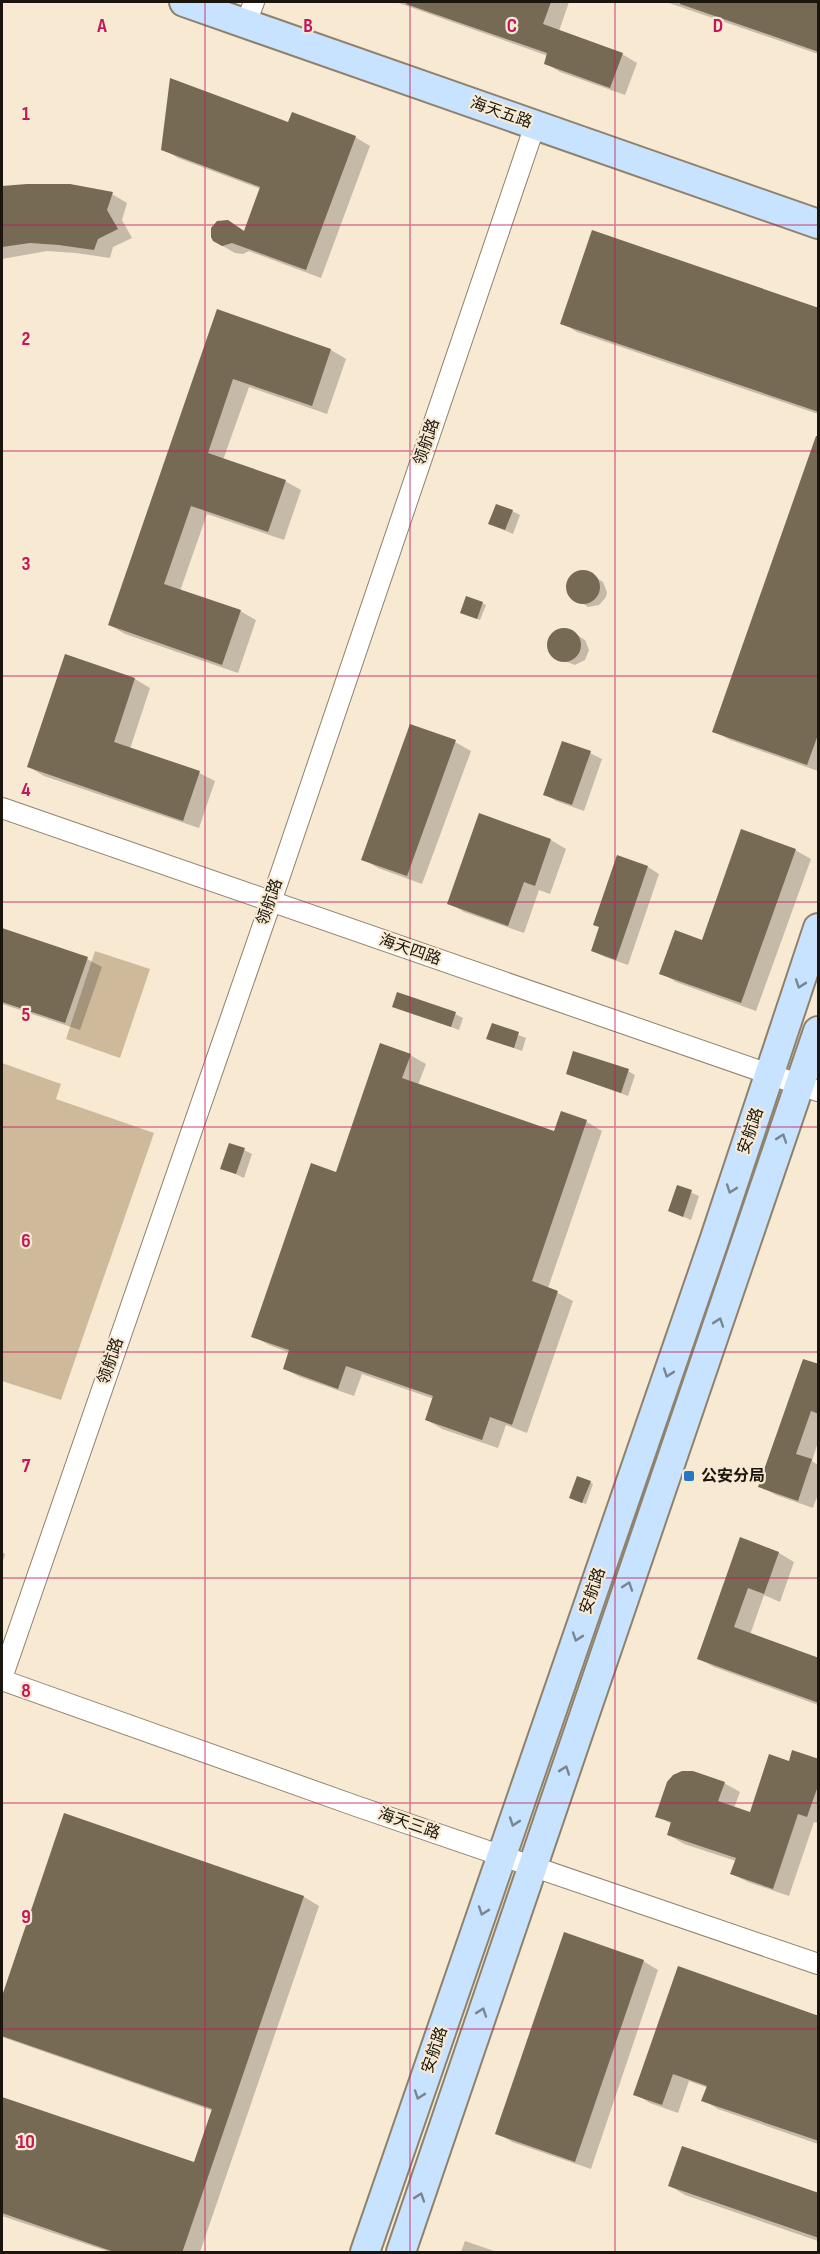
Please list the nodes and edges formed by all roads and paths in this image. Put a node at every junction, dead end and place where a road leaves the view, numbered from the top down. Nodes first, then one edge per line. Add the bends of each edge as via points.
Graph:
1 (184, 2) edge
2 (250, 12) edge
3 (535, 125) junction
4 (819, 224) edge
5 (2, 808) edge
6 (271, 902) junction
7 (819, 928) edge
8 (819, 1031) edge
9 (770, 1074) junction
10 (809, 1087) edge
11 (2, 1679) edge
12 (502, 1855) junction
13 (532, 1865) junction
14 (819, 1964) edge
15 (365, 2253) edge
16 (401, 2253) edge

1 - 2 street, 海天五路
2 - 3 street, 海天五路
3 - 4 street, 海天五路
3 - 6 street, 领航路
5 - 6 street, 海天四路
6 - 9 street, 海天四路
6 - 11 street, 领航路
7 -> 9 street, 安航路
8 - 10 street, 安航路
9 - 10 street, 海天四路
9 -> 12 street, 安航路
13 -> 10 street, 安航路
11 - 12 street, 海天三路
12 - 13 street, 海天三路
12 -> 15 street, 安航路
13 - 14 street, 海天三路
16 -> 13 street, 安航路

